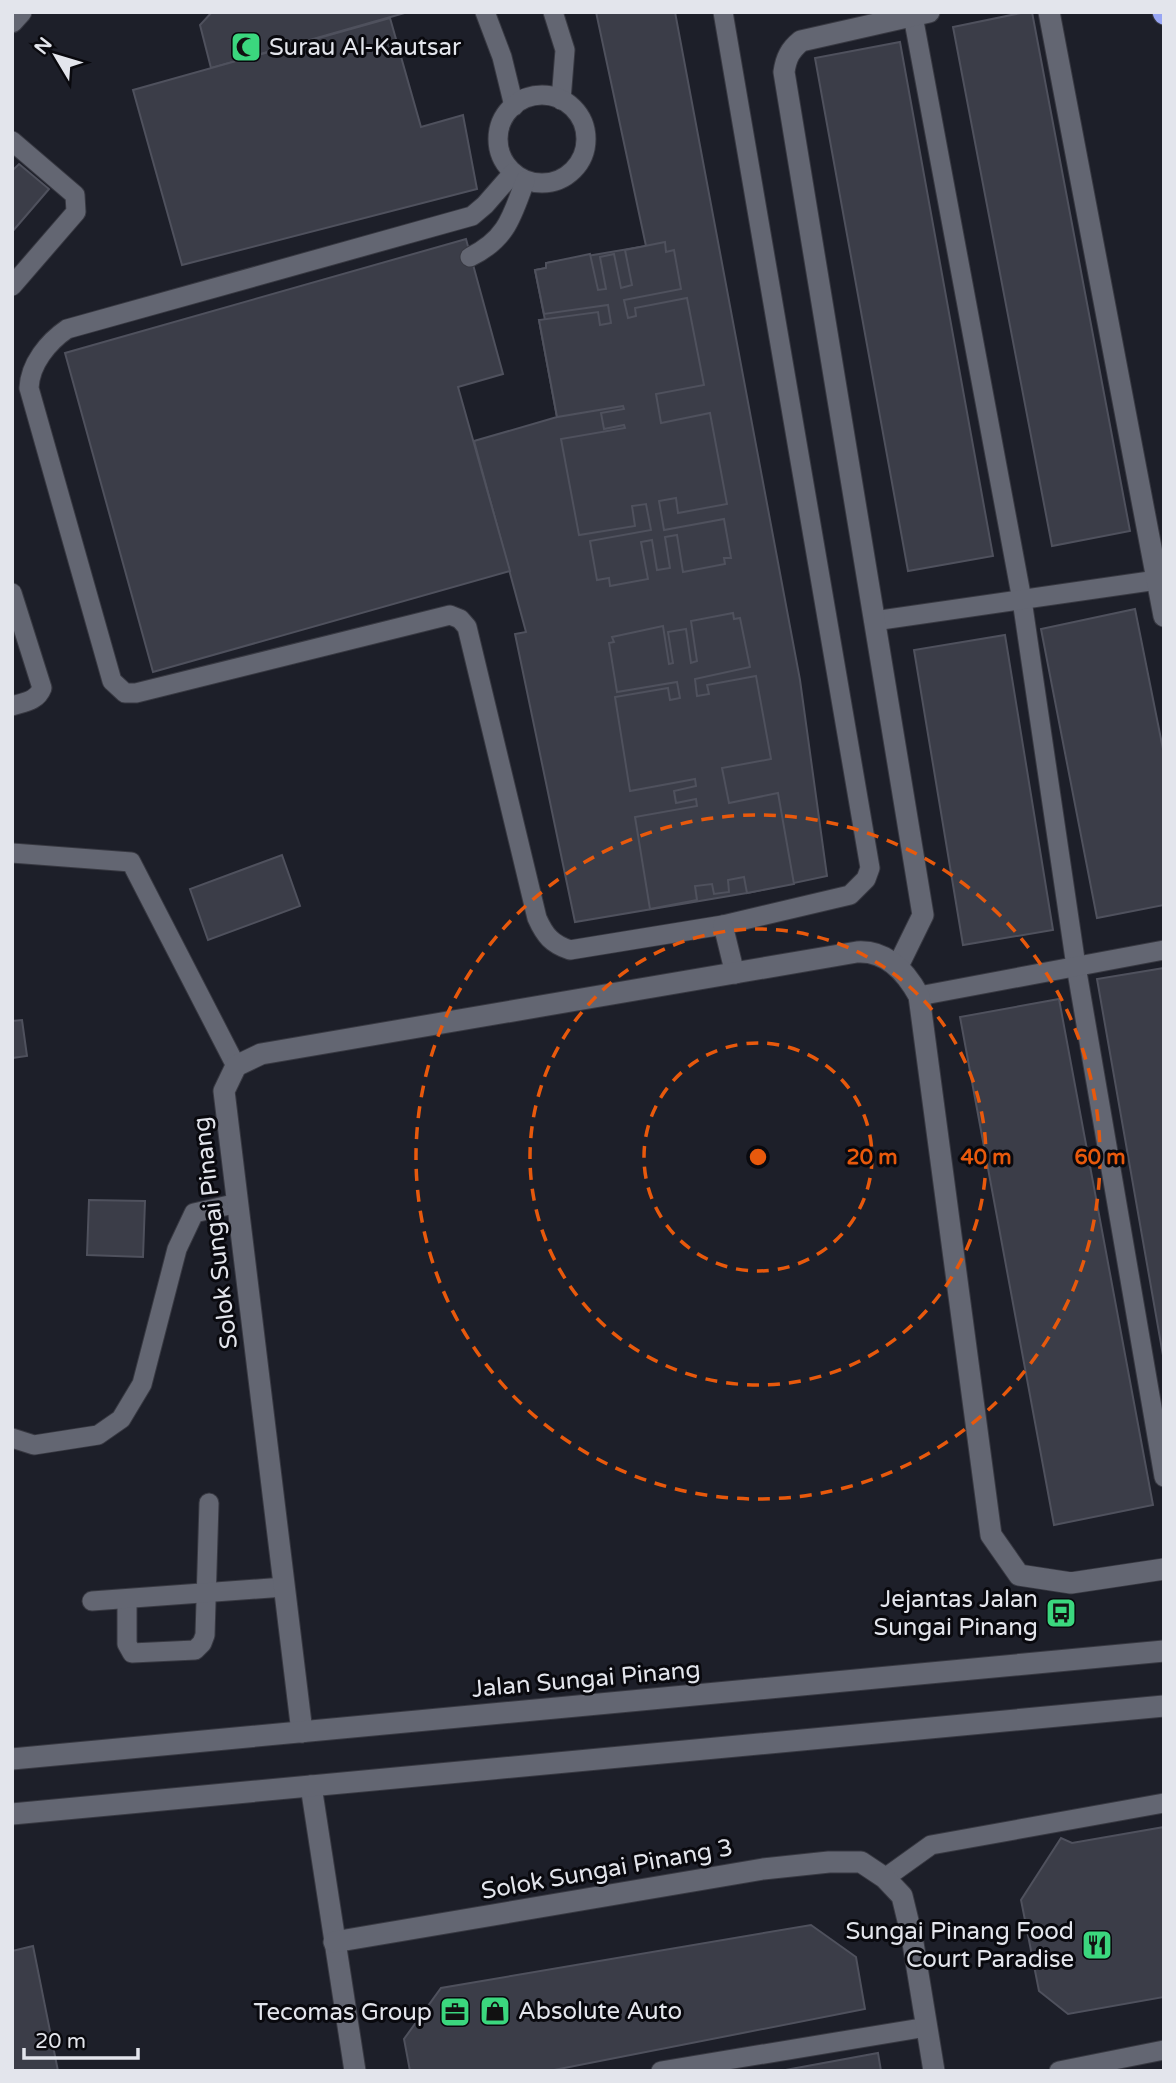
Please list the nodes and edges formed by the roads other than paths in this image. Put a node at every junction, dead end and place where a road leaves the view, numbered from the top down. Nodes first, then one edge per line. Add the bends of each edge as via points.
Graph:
1 (21, 12) edge
2 (485, 12) edge
3 (553, 12) edge
4 (723, 12) edge
5 (1049, 12) edge
6 (921, 14) edge
7 (12, 22) edge
8 (561, 100) junction
9 (514, 106) junction
10 (12, 141) edge
11 (519, 177) junction
12 (470, 257) dead end
13 (12, 286) edge
14 (1157, 580) junction
15 (12, 593) edge
16 (1022, 600) junction
17 (1164, 616) edge
18 (874, 621) junction
19 (12, 706) edge
20 (12, 853) edge
21 (723, 925) junction
22 (1164, 950) edge
23 (898, 966) junction
24 (1076, 966) junction
25 (735, 974) junction
26 (919, 996) junction
27 (236, 1066) junction
28 (238, 1203) junction
29 (12, 1438) edge
30 (1164, 1477) edge
31 (209, 1503) dead end
32 (1164, 1569) edge
33 (284, 1587) junction
34 (205, 1593) junction
35 (127, 1599) junction
36 (92, 1601) dead end
37 (1164, 1651) edge
38 (1164, 1706) edge
39 (302, 1732) junction
40 (12, 1759) edge
41 (311, 1786) junction
42 (1164, 1803) edge
43 (12, 1814) edge
44 (886, 1878) junction
45 (334, 1942) junction
46 (927, 2027) junction
47 (1164, 2050) edge
48 (355, 2071) edge
49 (661, 2071) edge
50 (934, 2071) edge
51 (1059, 2071) edge

1 - 7 street
2 - 9 lane
3 - 8 lane via 565,50
4 - 21 lane via 870,868 850,895
5 - 14 street
6 - 16 lane
6 - 18 street via 801,41 792,49 784,72
8 - 9 lane via 536,96
8 - 11 lane via 582,120 586,143 579,164 555,181 540,184
9 - 11 lane via 504,117 498,147 503,161
10 - 13 lane via 75,195 77,202 76,212
11 - 12 lane via 508,227 494,243
11 - 21 lane via 472,215 67,329 53,339 30,374 29,388 112,681 125,693 450,615 467,627 544,934 555,945 570,950
14 - 16 lane
14 - 17 street
15 - 19 lane via 42,688 34,700
16 - 18 lane
16 - 24 lane
18 - 23 street via 923,915
20 - 27 lane via 131,862
21 - 25 lane
22 - 24 lane
23 - 25 street via 869,951
23 - 26 street
24 - 26 lane
24 - 30 lane
25 - 27 street via 261,1054
26 - 32 street via 991,1535 1019,1575 1071,1583
27 - 28 street, Solok Sungai Pinang via 224,1091
28 - 29 lane via 194,1213 177,1249 142,1384 121,1419 98,1435 34,1445
28 - 33 street, Solok Sungai Pinang
31 - 34 lane
33 - 34 lane
33 - 39 street, Solok Sungai Pinang
34 - 35 lane
34 - 35 lane via 205,1635 195,1650 132,1653 127,1644
35 - 36 lane
37 - 39 street, Jalan Sungai Pinang
38 - 41 street
39 - 40 street, Jalan Sungai Pinang
41 - 43 street
41 - 45 street
42 - 44 lane via 930,1845
44 - 45 street, Solok Sungai Pinang 3 via 861,1862 763,1869
44 - 46 street via 902,1896
45 - 48 street
46 - 49 lane
46 - 50 street
47 - 51 lane

